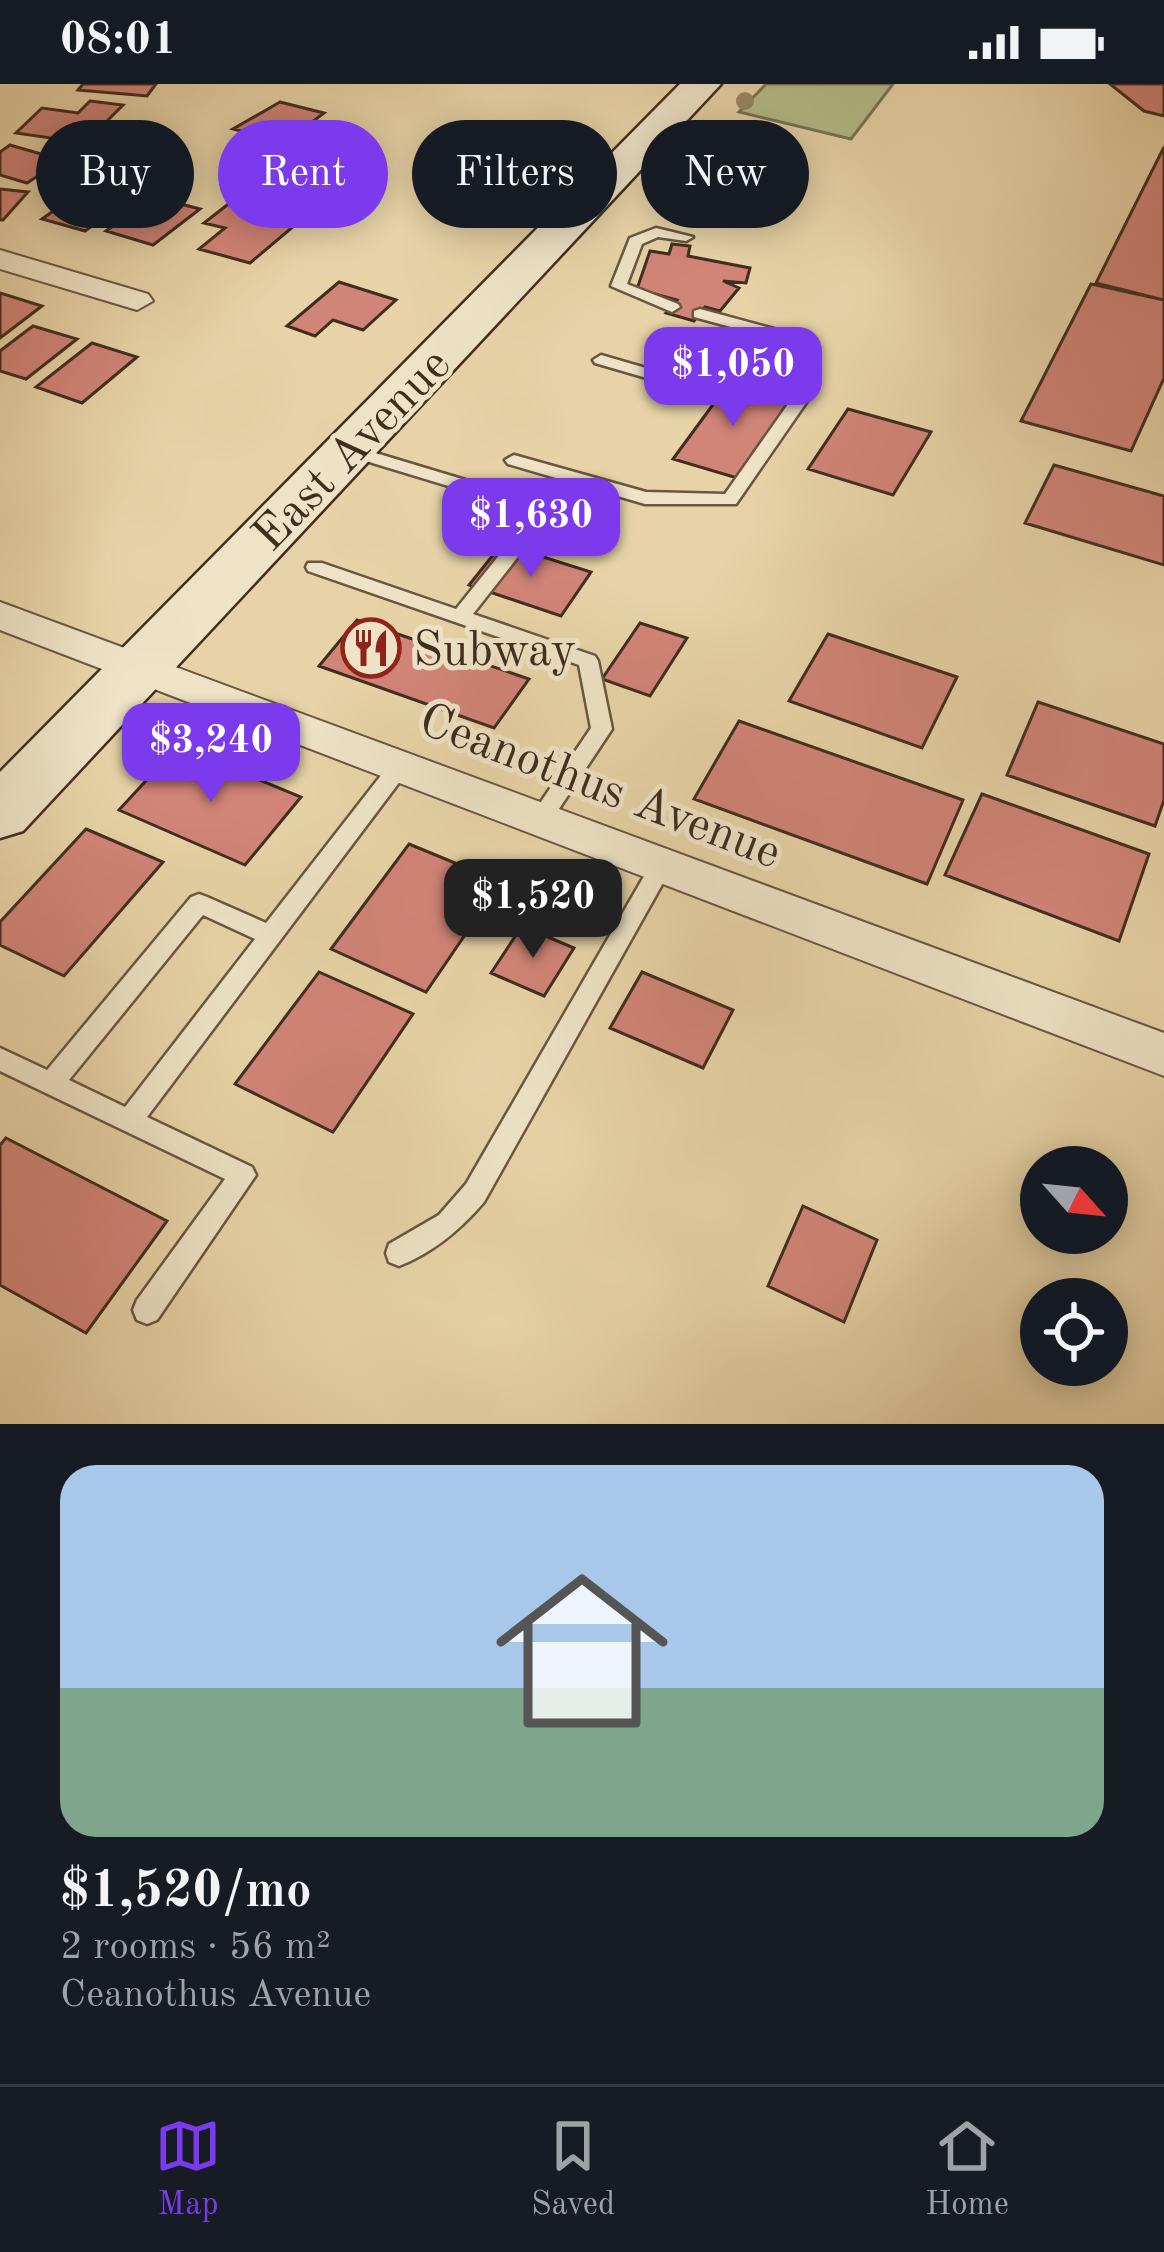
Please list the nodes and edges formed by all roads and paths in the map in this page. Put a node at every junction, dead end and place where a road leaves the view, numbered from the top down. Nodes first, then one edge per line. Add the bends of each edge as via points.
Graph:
1 (691, 86) edge
2 (686, 237) dead end
3 (0, 260) edge
4 (136, 302) dead end
5 (672, 307) dead end
6 (700, 314) dead end
7 (768, 332) dead end
8 (601, 360) dead end
9 (656, 376) dead end
10 (811, 384) dead end
11 (349, 450) junction
12 (514, 460) dead end
13 (315, 567) dead end
14 (0, 615) edge
15 (460, 617) junction
16 (140, 667) junction
17 (400, 766) junction
18 (0, 813) edge
19 (541, 818) junction
20 (662, 865) junction
21 (271, 936) junction
22 (1164, 1055) edge
23 (0, 1059) edge
24 (50, 1083) junction
25 (129, 1121) junction
26 (399, 1253) dead end
27 (147, 1310) dead end

1 - 11 main road, East Avenue
2 - 5 lane via 656,232 635,242 619,286
3 - 4 street
6 - 7 lane
8 - 9 lane
10 - 12 lane via 730,500 645,498
11 - 15 lane via 546,510
11 - 16 main road, East Avenue
13 - 15 lane
14 - 16 street, Ceanothus Avenue
15 - 19 lane via 588,661 602,729
16 - 17 street, Ceanothus Avenue
16 - 18 main road, East Avenue
17 - 19 street, Ceanothus Avenue
17 - 21 lane
19 - 20 street, Ceanothus Avenue
20 - 22 street, Ceanothus Avenue
20 - 26 lane via 475,1193 448,1224
21 - 24 lane via 199,903
21 - 25 lane
23 - 24 lane
24 - 25 lane
25 - 27 lane via 243,1175

